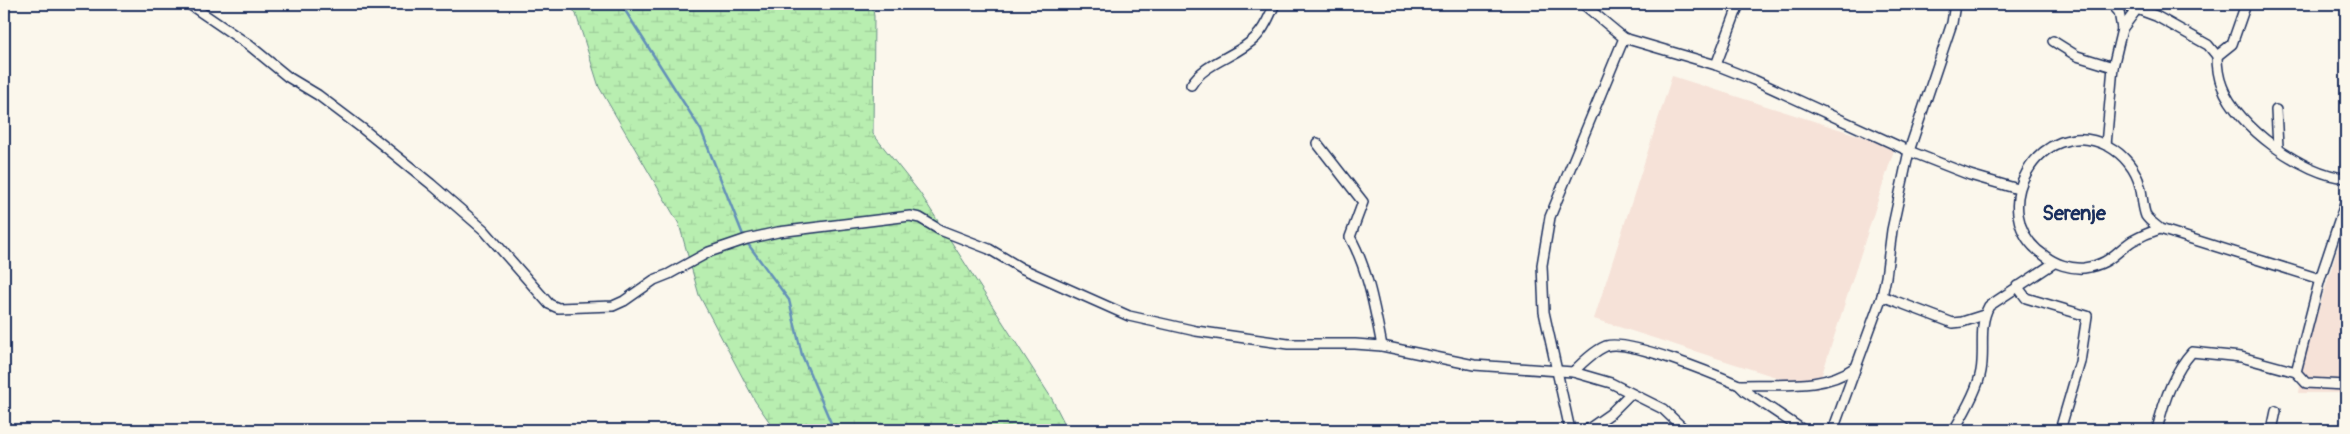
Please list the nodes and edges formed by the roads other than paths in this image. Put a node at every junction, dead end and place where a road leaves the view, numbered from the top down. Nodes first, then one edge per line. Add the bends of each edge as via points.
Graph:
1 (189, 4) edge
2 (1274, 4) edge
3 (1583, 4) edge
4 (1739, 4) edge
5 (1955, 4) edge
6 (2112, 4) edge
7 (2121, 4) edge
8 (2246, 4) edge
9 (2137, 8) junction
10 (2122, 29) junction
11 (1624, 38) junction
12 (2052, 42) dead end
13 (2217, 56) junction
14 (1716, 65) junction
15 (2113, 67) junction
16 (1191, 85) dead end
17 (2276, 110) dead end
18 (1317, 143) dead end
19 (2106, 145) junction
20 (2278, 147) junction
21 (1909, 151) junction
22 (2346, 178) edge
23 (2018, 189) junction
24 (2346, 201) edge
25 (2160, 228) junction
26 (2054, 262) junction
27 (2320, 279) junction
28 (2017, 286) junction
29 (1882, 296) junction
30 (1984, 315) junction
31 (1382, 346) junction
32 (1855, 368) junction
33 (1558, 372) junction
34 (1573, 372) junction
35 (2296, 372) junction
36 (1739, 385) junction
37 (2346, 385) edge
38 (1630, 394) junction
39 (2276, 411) dead end
40 (1570, 430) edge
41 (1587, 430) edge
42 (1686, 430) edge
43 (1803, 430) edge
44 (1833, 430) edge
45 (1954, 430) edge
46 (2060, 430) edge
47 (2157, 430) edge
48 (2272, 430) edge

1 - 31 street via 363,129 431,184 484,230 550,304 558,308 613,306 654,280 709,252 747,239 778,232 910,216 989,249 1021,268 1129,316 1196,331 1288,344
2 - 16 street via 1267,23 1255,38 1210,66
3 - 11 street
4 - 14 street
5 - 21 street via 1952,23
6 - 10 street via 2119,12
7 - 9 street
8 - 13 street via 2232,44
9 - 10 street
9 - 13 street via 2208,45
10 - 15 street
11 - 14 street
11 - 33 street via 1550,217 1542,265 1544,312
12 - 15 street via 2077,56
13 - 20 street via 2222,87 2231,101 2261,136
14 - 21 street
15 - 19 street
17 - 20 street
18 - 31 street via 1363,202 1350,237 1368,283
19 - 23 street via 2085,139 2062,142 2043,152 2027,169
19 - 25 street via 2133,169 2147,217
20 - 22 street via 2331,177
21 - 23 street via 1970,175
21 - 29 street
23 - 26 street via 2019,219 2026,237 2038,252
24 - 27 street
25 - 26 street via 2131,242 2117,256 2100,265 2081,268
25 - 27 street
26 - 28 street
27 - 35 street
28 - 30 street via 1988,306
28 - 46 street via 2026,298 2087,316 2080,362
29 - 30 street via 1953,323
29 - 32 street
30 - 45 street via 1981,371
31 - 33 street via 1474,365
32 - 36 street via 1840,378 1814,382
32 - 44 street
33 - 34 street
33 - 40 street
34 - 36 street via 1584,360 1607,346 1632,346
34 - 38 street via 1611,383
35 - 37 street via 2306,383
35 - 47 street via 2241,356 2192,352 2181,366 2161,410
36 - 43 street
38 - 41 street
38 - 42 street via 1663,409
39 - 48 street

